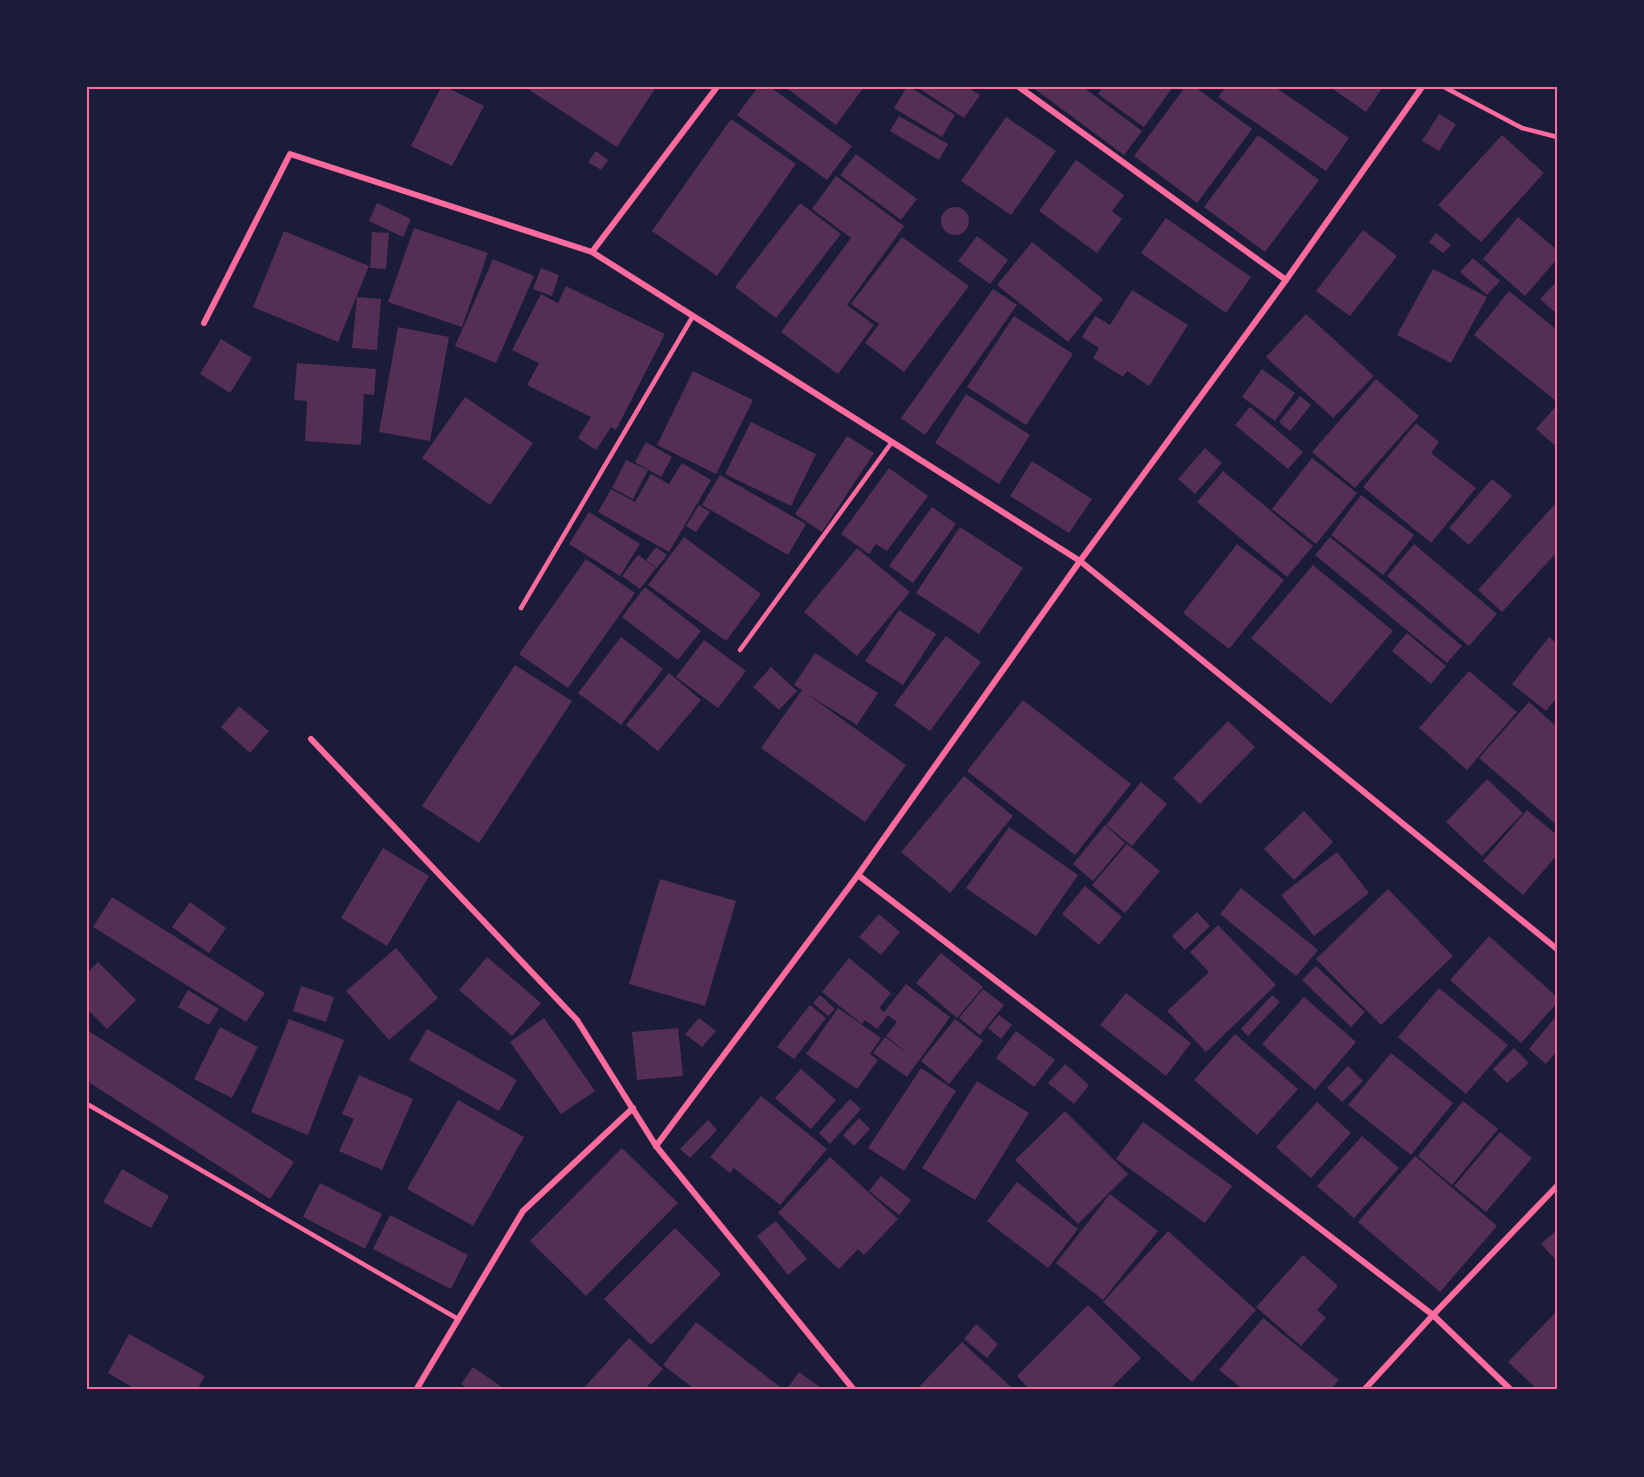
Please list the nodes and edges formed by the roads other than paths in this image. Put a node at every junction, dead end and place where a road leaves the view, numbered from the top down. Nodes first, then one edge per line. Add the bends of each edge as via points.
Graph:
1 (717, 87) edge
2 (1019, 87) edge
3 (1422, 87) edge
4 (1444, 87) edge
5 (1557, 137) edge
6 (592, 252) junction
7 (1286, 280) junction
8 (693, 316) junction
9 (204, 323) dead end
10 (892, 442) junction
11 (1080, 561) junction
12 (521, 608) dead end
13 (740, 650) dead end
14 (311, 739) dead end
15 (858, 875) junction
16 (1557, 950) edge
17 (87, 1104) edge
18 (633, 1108) junction
19 (656, 1146) junction
20 (1557, 1186) edge
21 (1433, 1315) junction
22 (458, 1319) junction
23 (416, 1390) edge
24 (854, 1390) edge
25 (1364, 1390) edge
26 (1511, 1390) edge

1 - 6 street
2 - 7 street
3 - 7 street
4 - 5 lane via 1522,128
6 - 8 street
6 - 9 street via 290,154
7 - 11 street
8 - 10 street
8 - 12 lane
10 - 11 street
10 - 13 lane
11 - 15 street
11 - 16 street
14 - 18 street via 577,1020
15 - 19 street
15 - 21 street
17 - 22 lane
18 - 19 street
18 - 22 street via 523,1211
19 - 24 street
20 - 21 street
21 - 25 street
21 - 26 street
22 - 23 street

